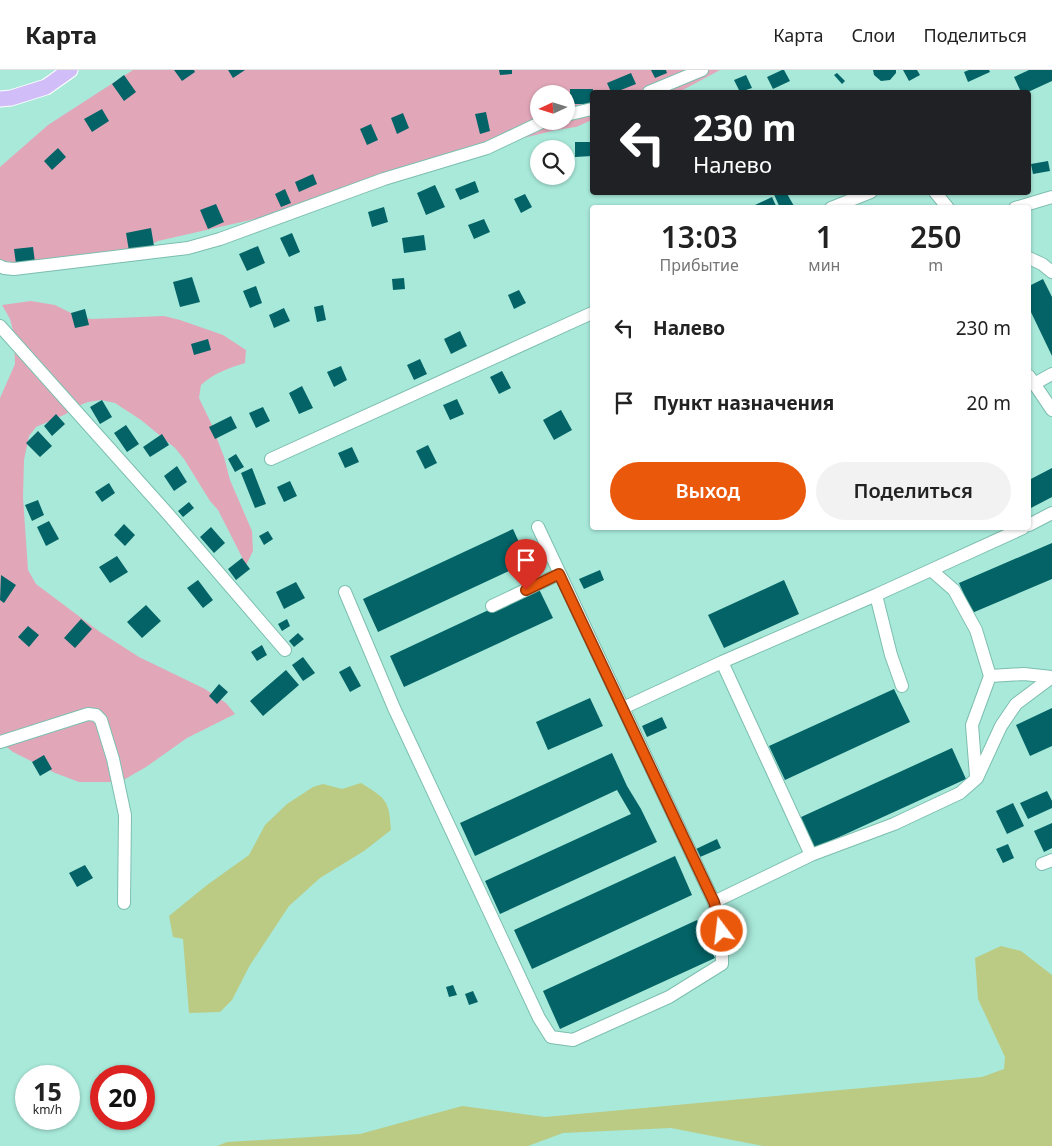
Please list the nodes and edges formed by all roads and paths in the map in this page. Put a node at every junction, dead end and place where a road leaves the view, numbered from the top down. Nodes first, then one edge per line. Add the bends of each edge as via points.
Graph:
1 (70, 70) edge
2 (702, 70) edge
3 (654, 90) edge
4 (0, 99) edge
5 (590, 109) edge
6 (575, 113) edge
7 (530, 128) edge
8 (864, 195) edge
9 (937, 195) edge
10 (1052, 197) edge
11 (838, 205) edge
12 (946, 205) edge
13 (1025, 205) edge
14 (1031, 259) edge
15 (0, 266) edge
16 (1052, 272) edge
17 (590, 315) edge
18 (0, 326) edge
19 (1052, 374) edge
20 (1031, 380) edge
21 (1052, 410) edge
22 (271, 459) dead end
23 (1052, 513) edge
24 (1031, 524) edge
25 (538, 527) dead end
26 (1019, 530) edge
27 (931, 570) junction
28 (559, 574) junction
29 (345, 592) dead end
30 (876, 595) junction
31 (492, 606) dead end
32 (285, 650) dead end
33 (722, 662) junction
34 (990, 676) junction
35 (1052, 677) edge
36 (902, 686) dead end
37 (623, 708) junction
38 (0, 742) edge
39 (976, 778) junction
40 (811, 855) junction
41 (714, 902) junction
42 (124, 903) dead end

1 - 4 main road via 46,87
2 - 3 street
5 - 6 street
7 - 15 street via 487,148 384,179 188,248 14,269
8 - 11 street
9 - 12 street
10 - 13 street
14 - 16 street
17 - 22 street
18 - 32 street
19 - 20 street
20 - 21 street
23 - 24 street
25 - 28 street
26 - 27 street
27 - 30 street
27 - 34 street via 954,590 976,630
28 - 31 street
28 - 37 street
29 - 41 street via 394,708 539,1018 551,1037 573,1040 669,997 722,964 722,931
30 - 33 street
30 - 36 street via 890,655
33 - 37 street
33 - 40 street
34 - 35 street via 1024,674
34 - 39 street via 972,725
35 - 39 street via 1016,704 1001,726
37 - 41 street
38 - 42 street via 88,714 101,720 124,815
39 - 40 street via 960,793 894,824
40 - 41 street

